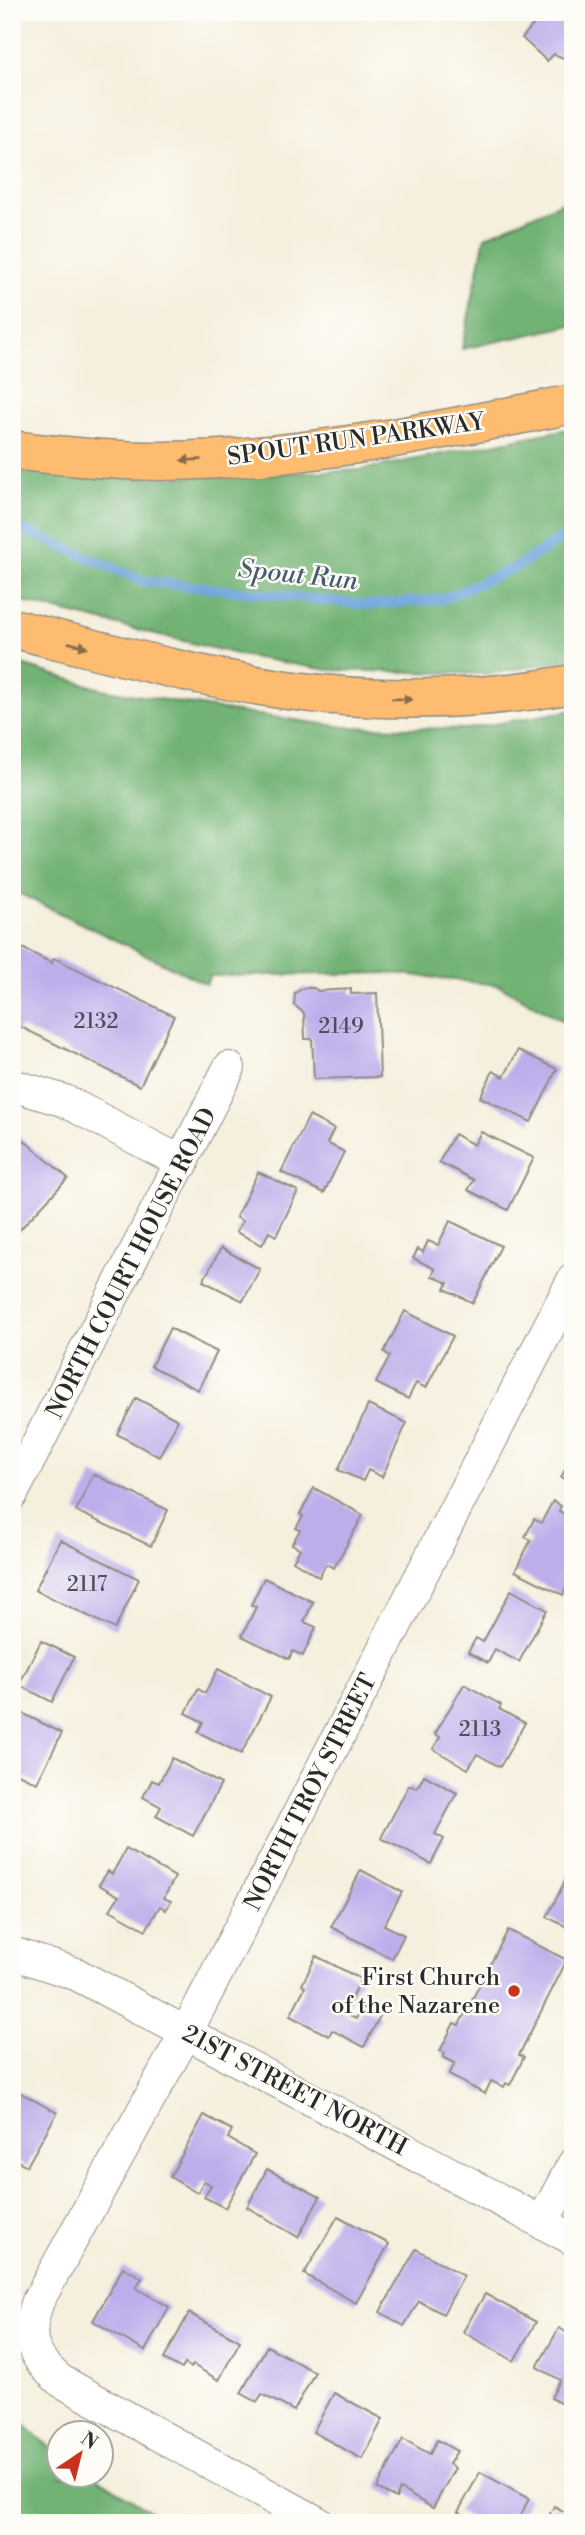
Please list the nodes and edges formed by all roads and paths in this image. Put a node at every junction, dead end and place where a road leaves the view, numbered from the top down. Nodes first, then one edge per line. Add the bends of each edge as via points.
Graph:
1 (573, 404) edge
2 (12, 450) edge
3 (12, 628) edge
4 (573, 684) edge
5 (229, 1068) dead end
6 (12, 1085) edge
7 (183, 1163) junction
8 (573, 1280) edge
9 (12, 1494) edge
10 (12, 1953) edge
11 (187, 2031) junction
12 (573, 2165) edge
13 (542, 2223) junction
14 (573, 2239) edge
15 (318, 2523) edge

1 -> 2 highway, SPOUT RUN PARKWAY via 388,439 271,455 161,461
3 -> 4 highway via 182,670 334,695 424,699
5 - 7 street, NORTH COURT HOUSE ROAD
6 - 7 street via 65,1101
7 - 9 street, NORTH COURT HOUSE ROAD
8 - 11 street, NORTH TROY STREET
10 - 11 street, 21ST STREET NORTH via 76,1974
11 - 13 street, 21ST STREET NORTH
11 - 15 street, NORTH TROY STREET via 38,2301 31,2341 47,2370 61,2381
12 - 13 street
13 - 14 street, 21ST STREET NORTH

